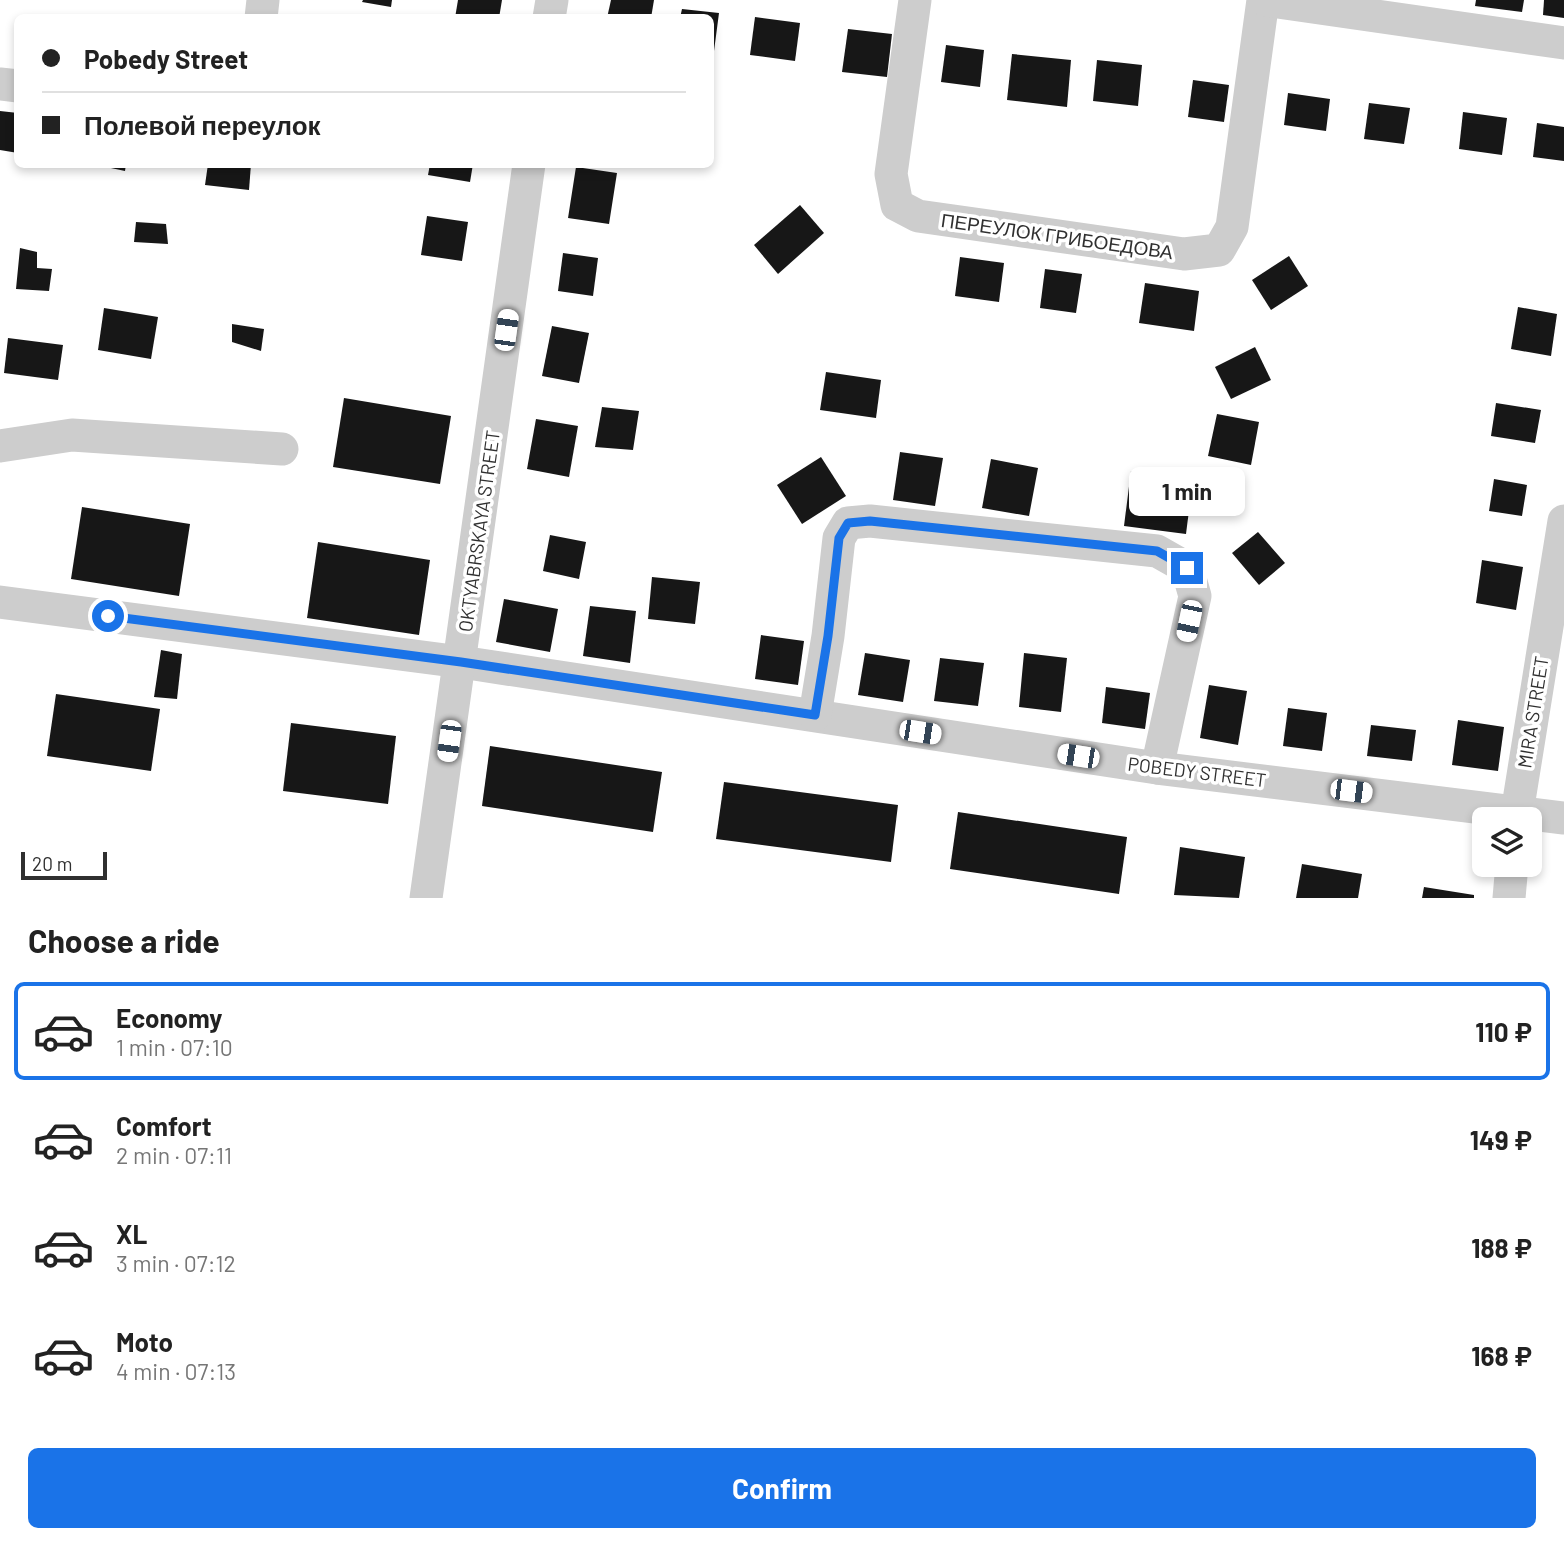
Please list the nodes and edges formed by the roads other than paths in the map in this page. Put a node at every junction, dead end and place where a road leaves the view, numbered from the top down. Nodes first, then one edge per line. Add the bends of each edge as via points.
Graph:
1 (915, 0) edge
2 (1264, 0) edge
3 (1564, 43) edge
4 (528, 168) edge
5 (0, 446) edge
6 (282, 449) dead end
7 (1564, 521) edge
8 (0, 602) edge
9 (461, 662) junction
10 (815, 715) junction
11 (1157, 768) junction
12 (1518, 807) edge
13 (1472, 809) edge
14 (1542, 817) edge
15 (1564, 818) edge
16 (1511, 877) edge
17 (426, 898) edge
18 (1509, 898) edge

1 - 2 street, ПЕРЕУЛОК ГРИБОЕДОВА via 891,174 897,205 918,216 1184,254 1219,250 1232,226
2 - 3 street
4 - 9 street, OKTYABRSKAYA STREET
5 - 6 street via 72,435
7 - 12 street, MIRA STREET
8 - 9 street, POBEDY STREET
9 - 10 street, POBEDY STREET
9 - 17 street, OKTYABRSKAYA STREET
10 - 11 street, POBEDY STREET
10 - 11 street via 839,538 848,523 870,521 1157,551 1187,568 1195,597
11 - 13 street, POBEDY STREET
14 - 15 street, POBEDY STREET
16 - 18 street

